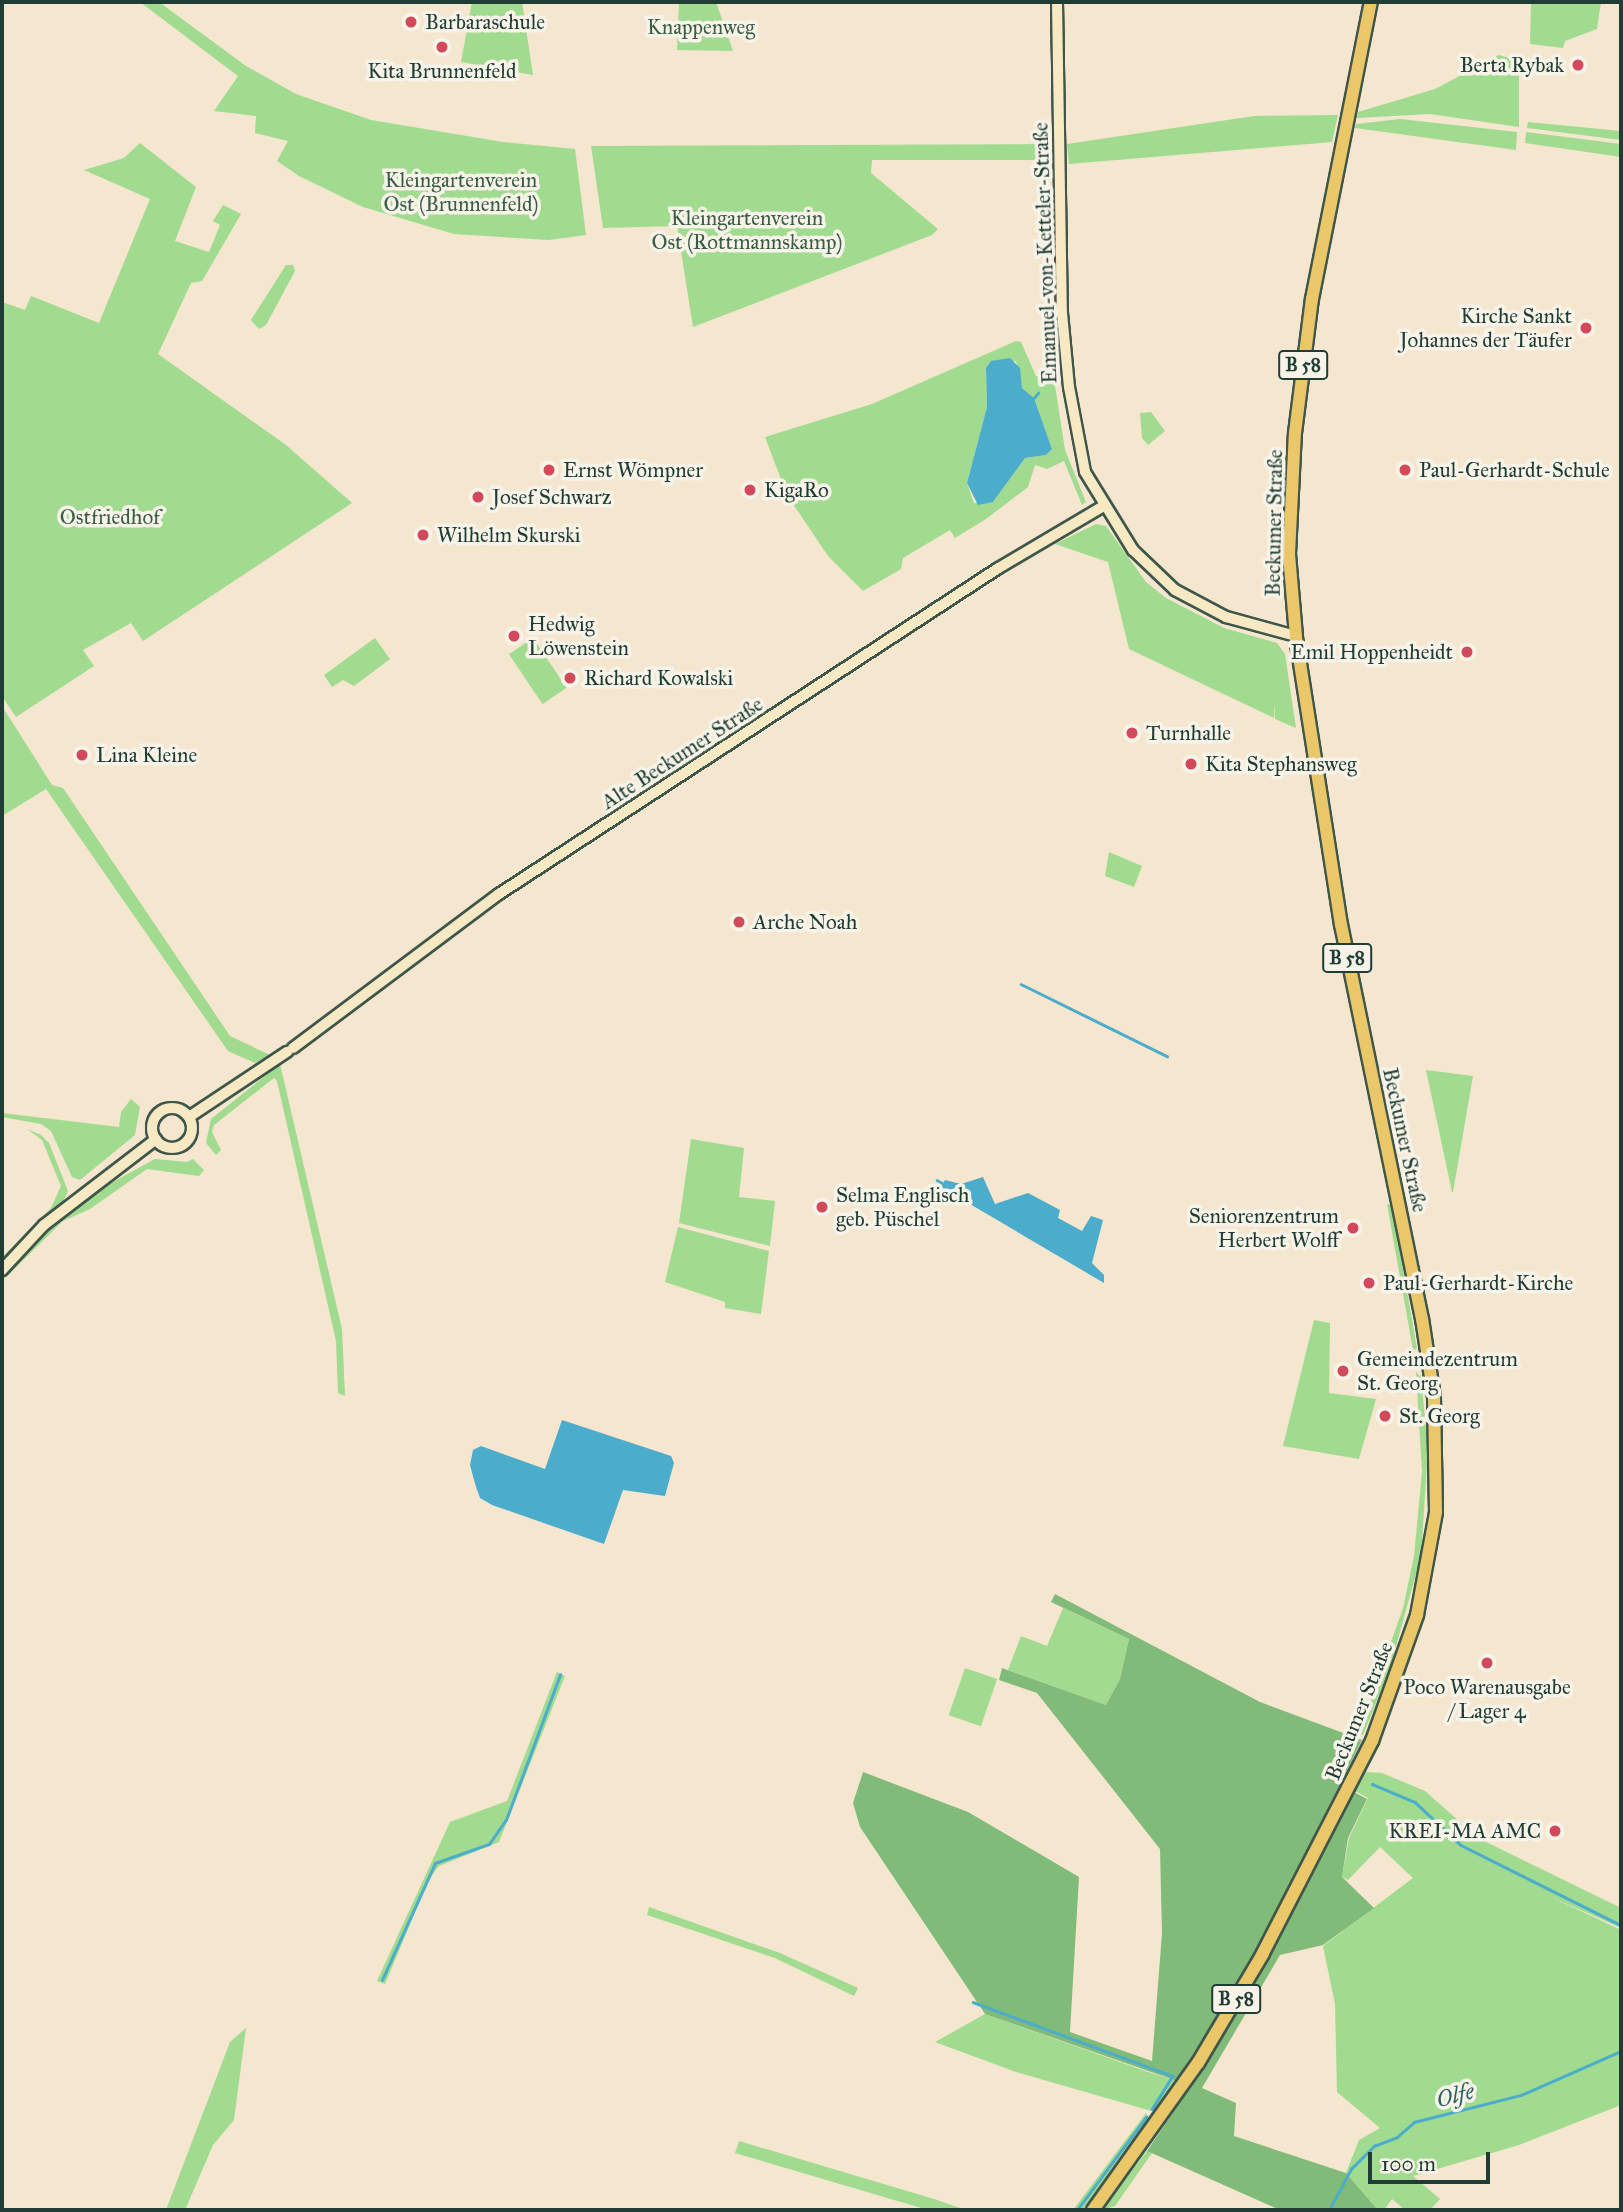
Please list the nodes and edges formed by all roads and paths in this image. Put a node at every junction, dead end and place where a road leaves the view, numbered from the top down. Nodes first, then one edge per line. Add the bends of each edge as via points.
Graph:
1 (1057, 2) edge
2 (1371, 2) edge
3 (1102, 507) junction
4 (1296, 636) junction
5 (189, 1117) junction
6 (156, 1139) junction
7 (2, 1270) edge
8 (1093, 2210) edge

1 - 3 street, Emanuel-von-Ketteler-Straße via 1062,313 1085,472
2 - 4 main road, Beckumer Straße / B 58 via 1312,299 1295,433 1289,554
3 - 4 street, Emanuel-von-Ketteler-Straße via 1133,550 1175,590 1226,617
3 - 5 street, Alte Beckumer Straße via 997,569 499,894 290,1050
4 - 8 main road, Beckumer Straße / B 58 via 1341,925 1422,1319 1436,1433 1433,1534 1417,1615 1392,1689 1326,1833 1198,2063
5 - 6 street via 192,1133 180,1146 167,1147
5 - 6 street via 180,1110 163,1111 152,1126
6 - 7 street via 51,1219

